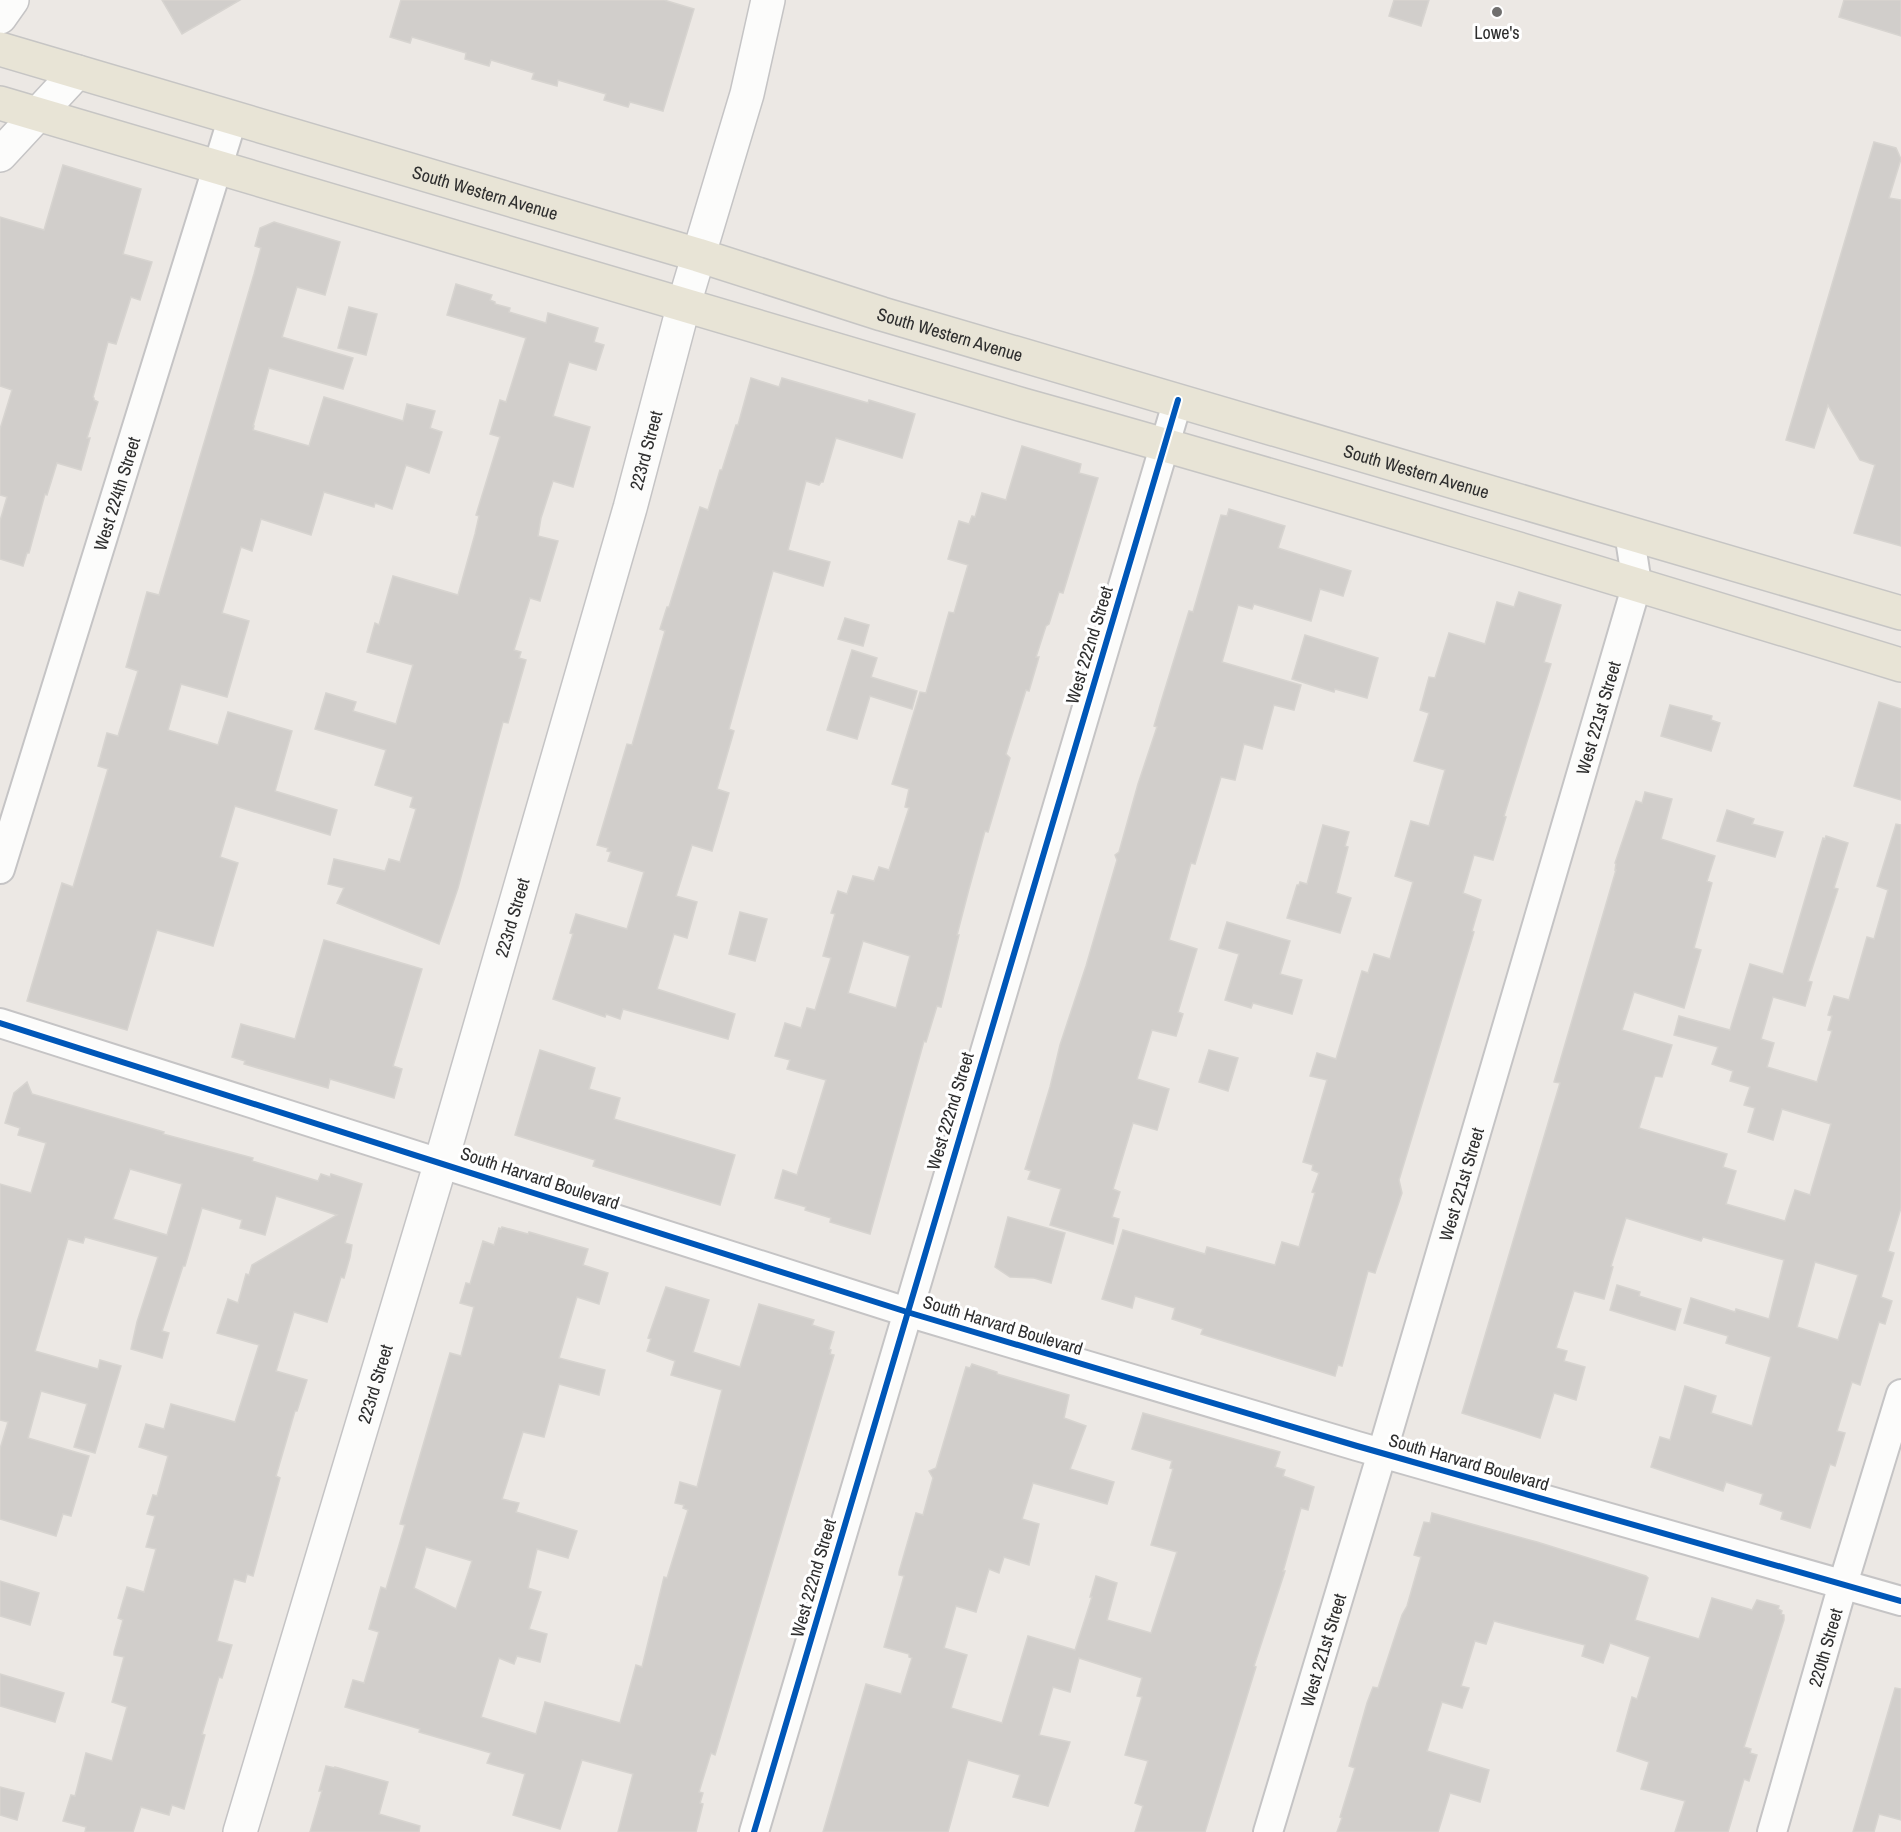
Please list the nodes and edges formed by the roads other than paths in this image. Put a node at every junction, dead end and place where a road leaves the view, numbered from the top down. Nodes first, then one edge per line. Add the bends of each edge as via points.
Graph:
1 (12, 0) edge
2 (768, 0) edge
3 (0, 17) edge
4 (0, 49) edge
5 (77, 72) junction
6 (0, 103) edge
7 (40, 114) junction
8 (233, 117) junction
9 (0, 155) edge
10 (217, 166) junction
11 (698, 255) junction
12 (684, 304) junction
13 (1178, 400) junction
14 (1164, 444) junction
15 (1629, 532) junction
16 (1637, 584) junction
17 (1901, 613) edge
18 (1901, 665) edge
19 (0, 869) edge
20 (0, 1023) edge
21 (441, 1162) junction
22 (907, 1312) junction
23 (1901, 1394) edge
24 (1382, 1453) junction
25 (1843, 1584) junction
26 (1901, 1601) edge
27 (240, 1832) edge
28 (754, 1832) edge
29 (1268, 1832) edge
30 (1772, 1832) edge

1 - 3 main road
2 - 11 main road, 223rd Street via 747,94
4 - 5 main road, South Western Avenue
5 - 7 main road
5 - 8 main road, South Western Avenue
6 - 7 main road
7 - 9 main road
7 - 10 main road
8 - 10 street, West 224th Street
8 - 11 main road, South Western Avenue
10 - 12 main road
10 - 19 street, West 224th Street
11 - 12 main road, 223rd Street
11 - 13 main road, South Western Avenue via 882,314
12 - 14 main road
12 - 21 main road, 223rd Street via 630,508
13 - 14 street, West 222nd Street
13 - 15 main road, South Western Avenue
14 - 16 main road
14 - 22 street, West 222nd Street
15 - 16 street, West 221st Street
15 - 17 main road, South Western Avenue
16 - 18 main road
16 - 24 street, West 221st Street
20 - 21 street, South Harvard Boulevard
21 - 22 street, South Harvard Boulevard
21 - 27 main road, 223rd Street
22 - 24 street, South Harvard Boulevard
22 - 28 street, West 222nd Street
23 - 25 street, 220th Street
24 - 25 street, South Harvard Boulevard
24 - 29 street, West 221st Street
25 - 26 street, South Harvard Boulevard
25 - 30 street, 220th Street

